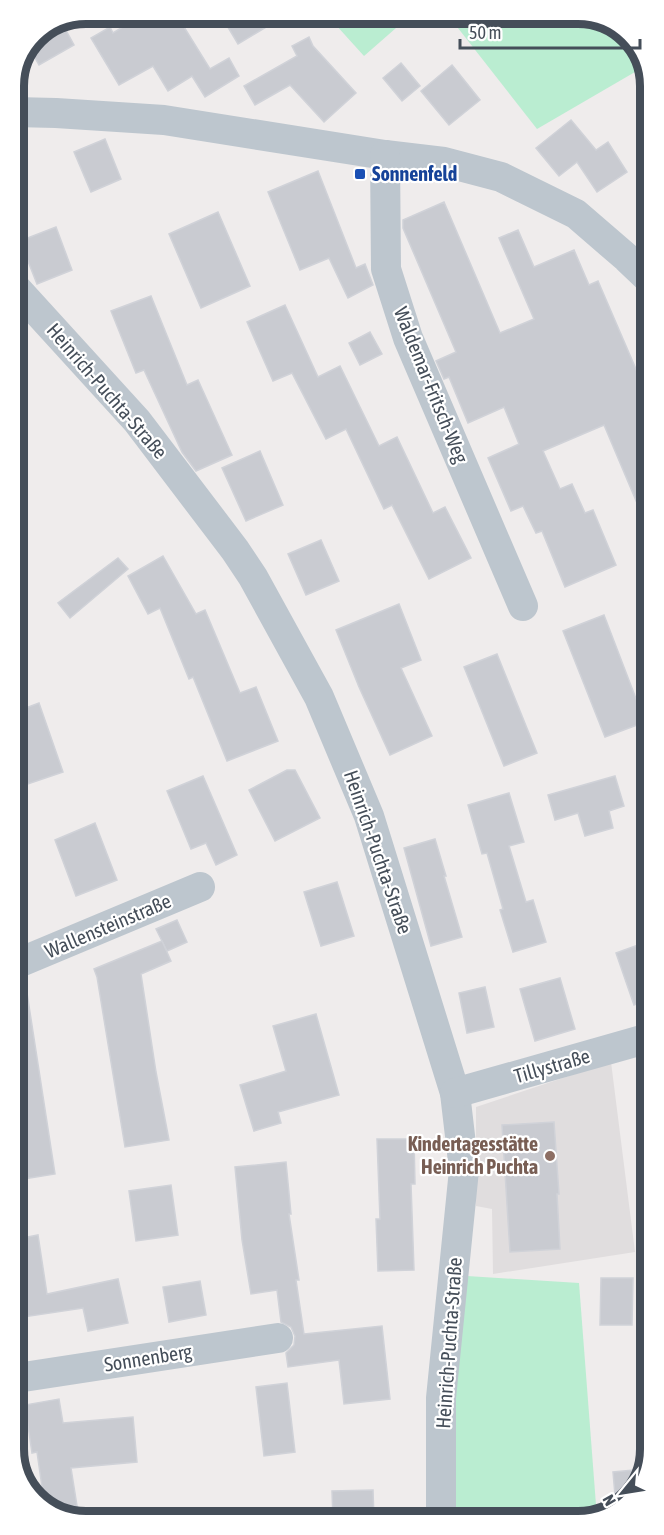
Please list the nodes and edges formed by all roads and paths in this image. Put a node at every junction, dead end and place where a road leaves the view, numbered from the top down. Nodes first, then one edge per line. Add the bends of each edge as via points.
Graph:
1 (24, 112) edge
2 (385, 155) junction
3 (640, 270) edge
4 (24, 297) edge
5 (524, 606) dead end
6 (200, 887) dead end
7 (24, 961) edge
8 (640, 1041) edge
9 (455, 1093) junction
10 (278, 1338) dead end
11 (24, 1377) edge
12 (441, 1511) edge

1 - 2 street via 164,120
2 - 3 street via 444,162 501,177 576,214
2 - 5 street, Waldemar-Fritsch-Weg via 386,269 408,338
4 - 9 street, Heinrich-Puchta-Straße via 137,421 235,550 320,698 369,816
6 - 7 street, Wallensteinstraße
8 - 9 street, Tillystraße
9 - 12 street, Heinrich-Puchta-Straße via 464,1170 441,1398
10 - 11 street, Sonnenberg

